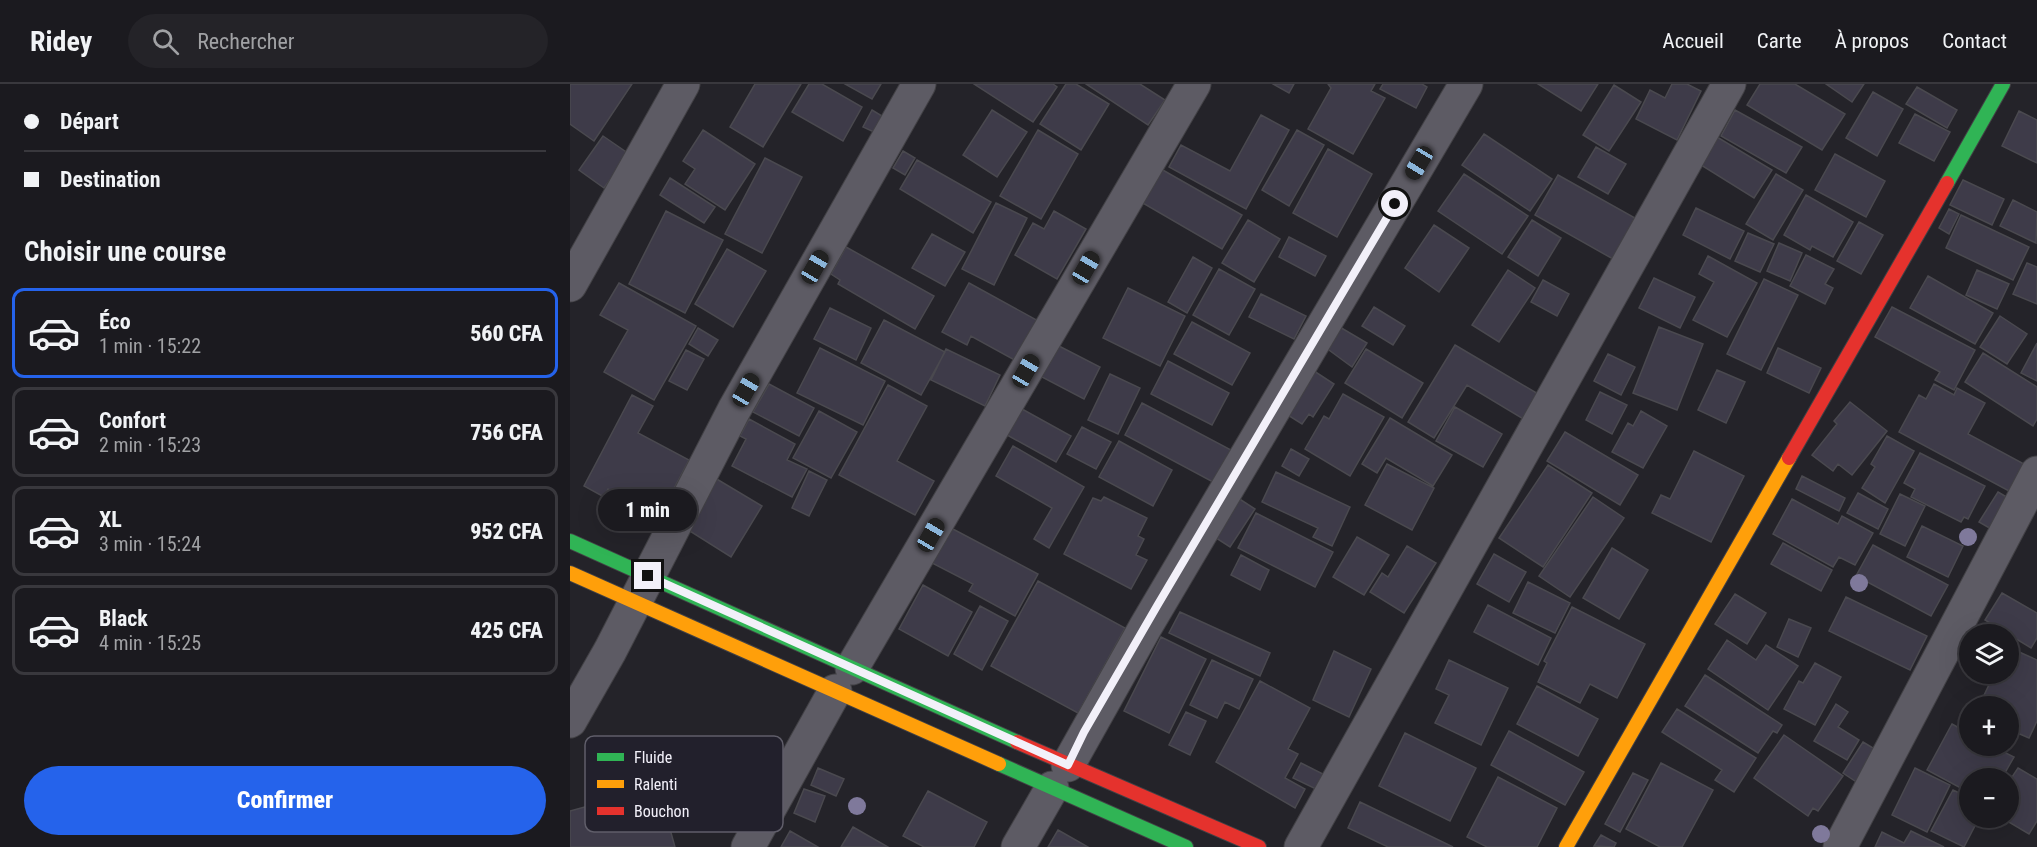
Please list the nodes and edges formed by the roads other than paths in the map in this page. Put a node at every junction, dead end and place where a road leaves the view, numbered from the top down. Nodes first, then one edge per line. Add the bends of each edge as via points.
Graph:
1 (683, 84) edge
2 (919, 84) edge
3 (1194, 84) edge
4 (1466, 84) edge
5 (1730, 84) edge
6 (2003, 84) edge
7 (570, 285) edge
8 (2037, 473) edge
9 (570, 541) edge
10 (570, 573) edge
11 (641, 589) junction
12 (843, 680) junction
13 (570, 721) edge
14 (1060, 776) junction
15 (783, 785) edge
16 (757, 832) edge
17 (748, 847) edge
18 (1018, 847) edge
19 (1186, 847) edge
20 (1259, 847) edge
21 (1301, 847) edge
22 (1566, 847) edge
23 (1840, 847) edge

1 - 7 street
2 - 11 street via 735,410
3 - 12 street
4 - 14 street
5 - 21 street
6 - 22 main road
8 - 23 street
9 - 11 main road
10 - 11 main road
11 - 12 main road
11 - 12 main road
11 - 13 street
12 - 14 main road
12 - 14 main road
12 - 15 street
14 - 18 street
14 - 19 main road
14 - 20 main road
16 - 17 street

